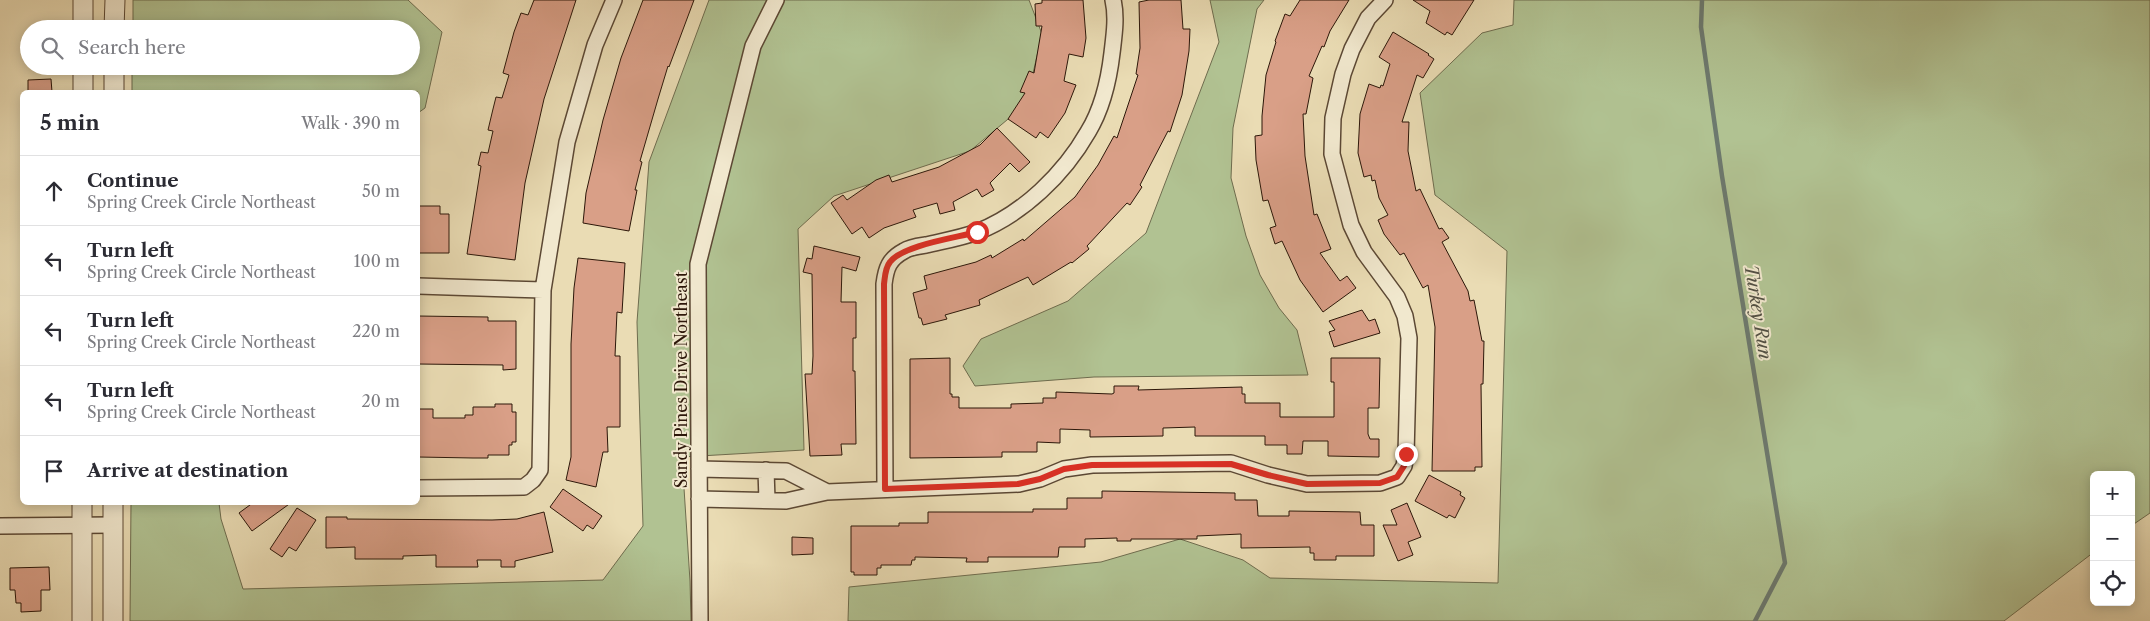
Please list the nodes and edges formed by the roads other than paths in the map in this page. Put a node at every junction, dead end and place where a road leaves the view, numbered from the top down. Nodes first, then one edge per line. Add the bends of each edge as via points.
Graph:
1 (83, 0) edge
2 (114, 0) edge
3 (614, 0) edge
4 (776, 0) edge
5 (1113, 0) edge
6 (1385, 0) edge
7 (83, 20) edge
8 (114, 20) edge
9 (83, 75) edge
10 (114, 75) edge
11 (83, 90) edge
12 (114, 90) edge
13 (420, 286) edge
14 (543, 290) junction
15 (699, 469) junction
16 (766, 470) junction
17 (420, 488) edge
18 (885, 489) junction
19 (827, 492) junction
20 (699, 499) junction
21 (767, 500) junction
22 (82, 505) edge
23 (113, 505) edge
24 (82, 525) junction
25 (113, 525) junction
26 (0, 526) edge
27 (82, 621) edge
28 (113, 621) edge
29 (700, 621) edge

1 - 7 street
2 - 8 street
3 - 14 street via 595,45 567,142
4 - 15 street, Sandy Pines Drive Northeast via 754,46 698,264
5 - 18 street via 1115,34 1103,95 1089,131 1067,162 1031,199 1010,215 977,232 907,249 889,262 884,284
6 - 18 street via 1368,18 1343,74 1333,118 1332,154 1351,225 1364,252 1397,297 1405,316 1408,338 1406,454 1404,466 1397,477 1380,483 1307,484 1231,464 1092,465 1064,469 1018,484
9 - 11 street
10 - 12 street
13 - 14 street
14 - 17 street via 540,470 524,487
15 - 16 street
15 - 20 street, Sandy Pines Drive Northeast
16 - 19 street via 786,471
16 - 21 street
18 - 19 street
19 - 21 street via 786,501
20 - 21 street
20 - 29 street, Sandy Pines Drive Northeast
22 - 24 street
23 - 25 street
24 - 25 street
24 - 26 street
24 - 27 street
25 - 28 street

